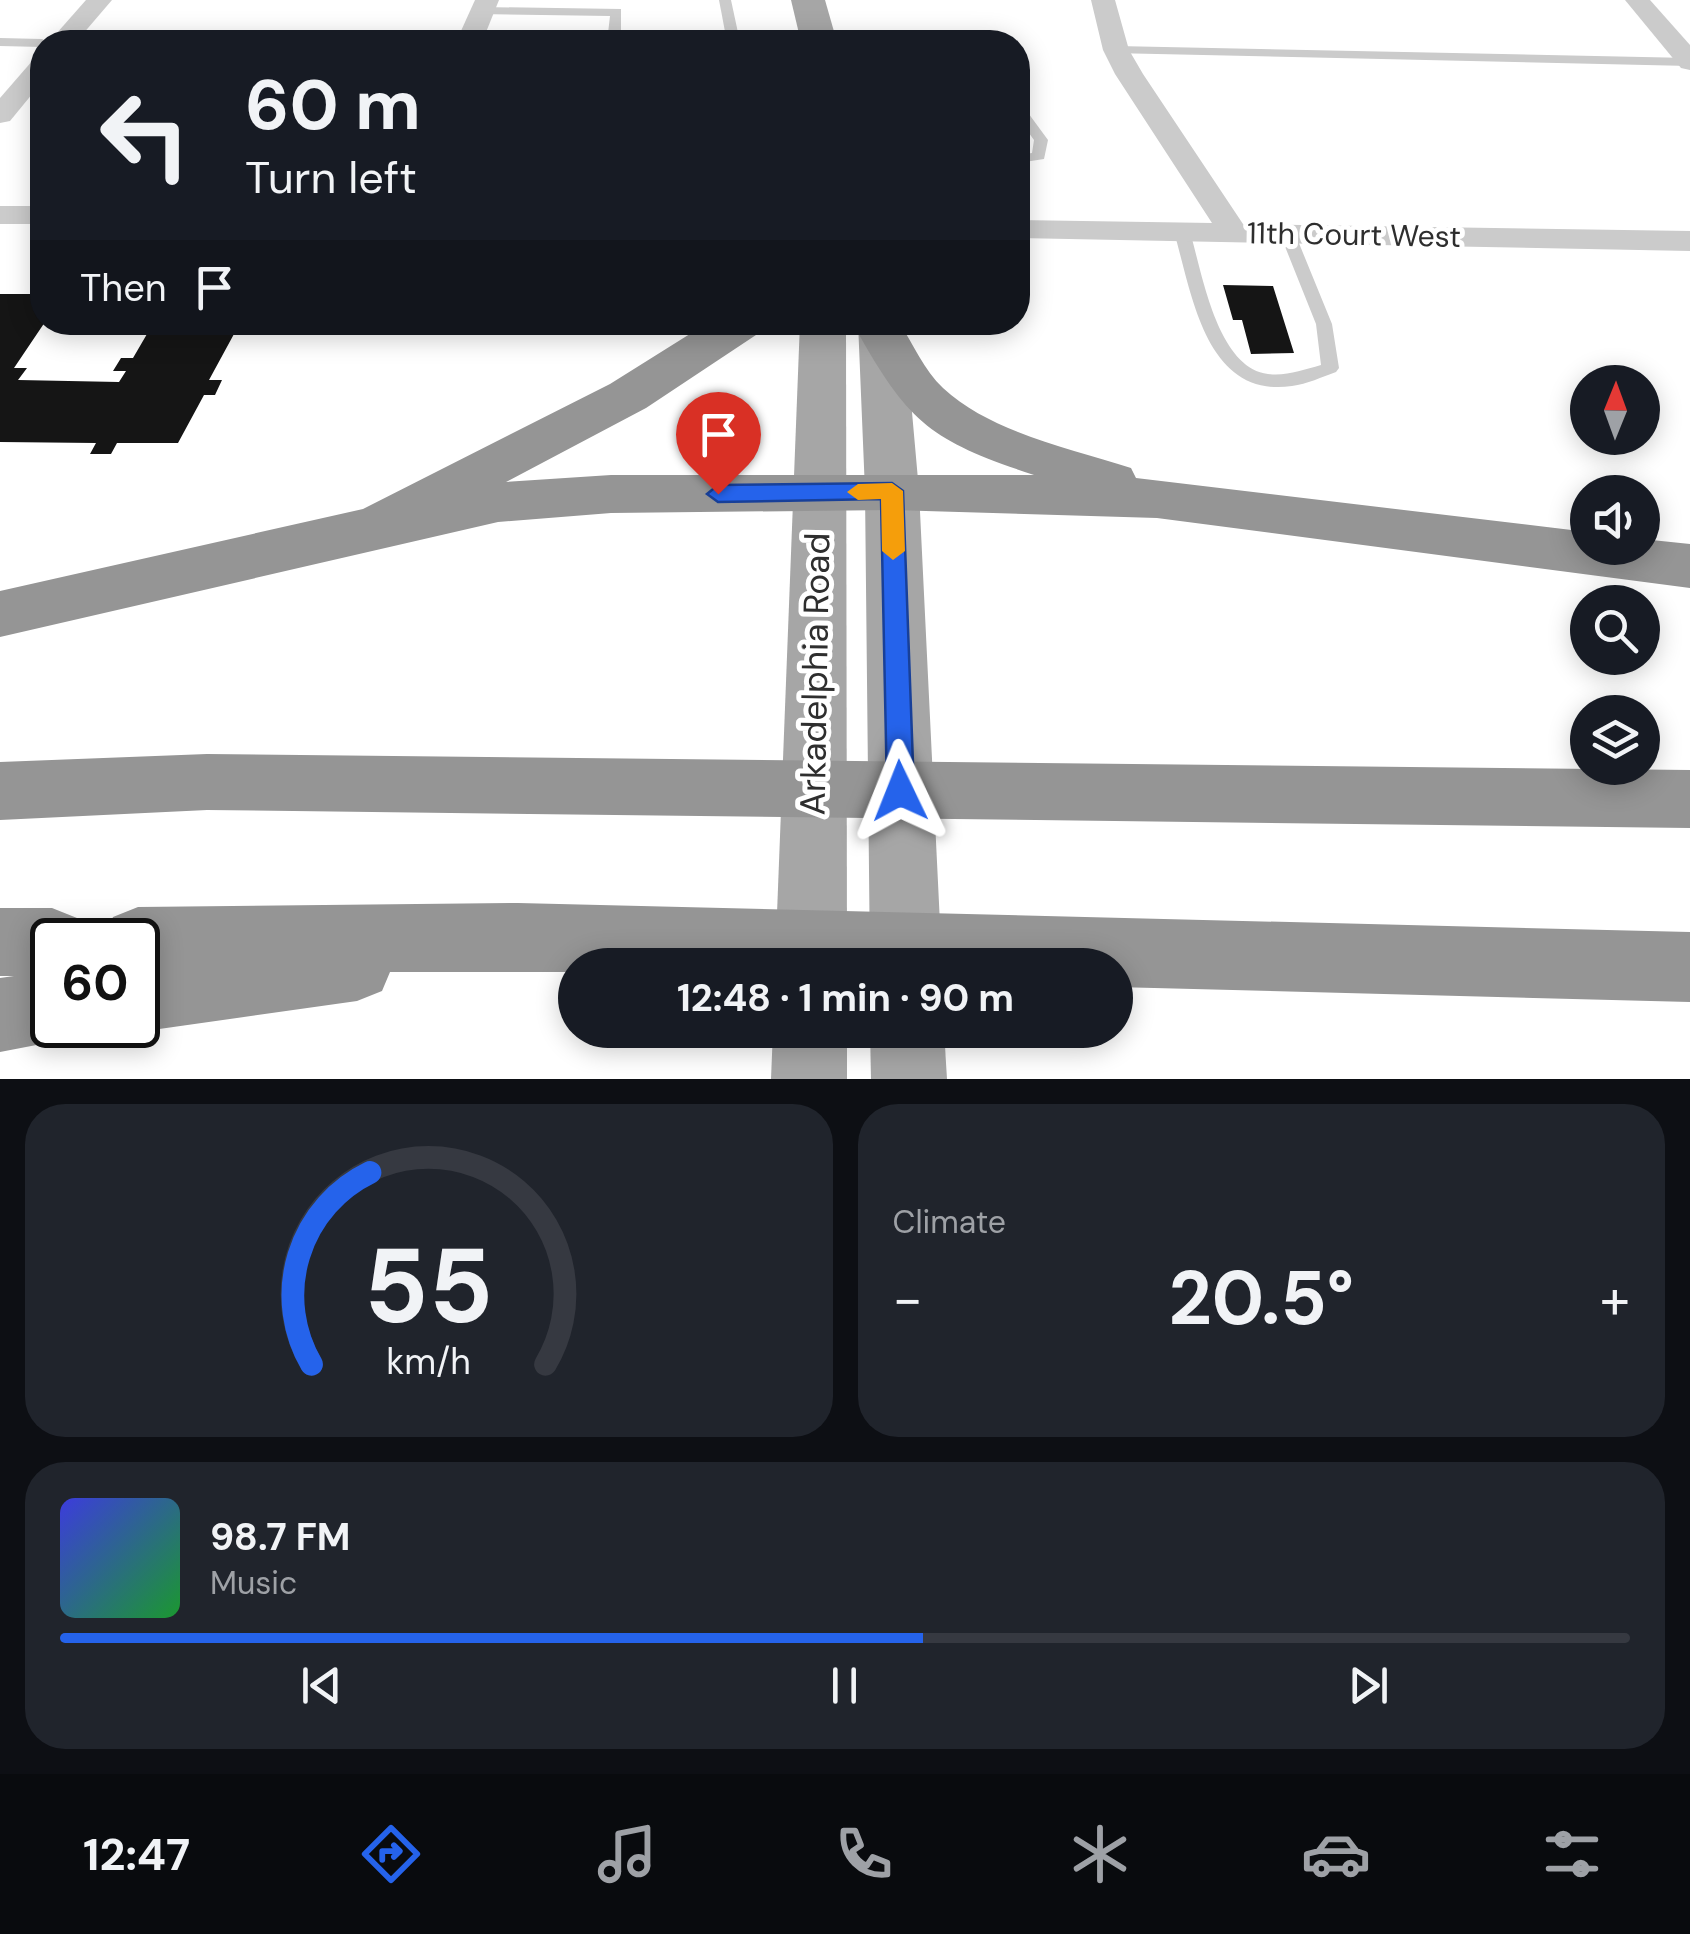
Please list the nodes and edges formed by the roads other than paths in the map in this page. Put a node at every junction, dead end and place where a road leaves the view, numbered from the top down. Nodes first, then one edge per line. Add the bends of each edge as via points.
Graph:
1 (100, 0) edge
2 (629, 0) edge
3 (725, 0) edge
4 (1103, 0) edge
5 (1637, 0) edge
6 (484, 6) edge
7 (617, 12) junction
8 (73, 30) edge
9 (474, 30) edge
10 (615, 30) edge
11 (731, 30) edge
12 (0, 42) edge
13 (30, 42) edge
14 (1116, 50) junction
15 (1690, 62) edge
16 (30, 80) edge
17 (0, 115) edge
18 (1030, 125) edge
19 (1030, 157) edge
20 (0, 214) edge
21 (30, 215) edge
22 (1030, 229) edge
23 (1182, 232) junction
24 (1233, 232) junction
25 (1288, 234) junction
26 (1690, 241) edge
27 (723, 335) edge
28 (822, 335) edge
29 (882, 335) edge
30 (885, 335) edge
31 (892, 491) junction
32 (817, 492) junction
33 (1157, 498) junction
34 (376, 526) junction
35 (1690, 566) edge
36 (0, 614) edge
37 (0, 791) edge
38 (1690, 799) edge
39 (518, 937) junction
40 (160, 941) edge
41 (0, 942) edge
42 (30, 942) edge
43 (811, 948) edge
44 (905, 948) edge
45 (1690, 967) edge
46 (160, 993) edge
47 (30, 1009) edge
48 (0, 1014) edge
49 (810, 1048) edge
50 (908, 1048) edge
51 (809, 1079) edge
52 (909, 1079) edge

1 - 8 street
2 - 7 lane
3 - 11 lane
4 - 14 street
5 - 15 street
6 - 7 lane
6 - 9 street
7 - 10 lane
12 - 13 lane
14 - 15 lane
14 - 24 street
16 - 17 street
18 - 19 lane via 1041,140 1039,156
20 - 21 street
22 - 23 street, 11th Court West
23 - 24 street, 11th Court West
23 - 25 lane via 1224,360 1244,376 1281,382 1330,368 1324,324
24 - 25 street, 11th Court West
25 - 26 street, 11th Court West
27 - 34 highway via 628,396
28 - 32 main road, Arkadelphia Road
29 - 31 main road
30 - 33 highway via 932,406 986,437
31 - 32 highway
31 - 33 highway
31 - 44 main road
32 - 34 highway via 498,502
32 - 43 main road, Arkadelphia Road
33 - 35 highway
34 - 36 highway
37 - 38 highway via 208,782
39 - 40 highway
39 - 45 highway
39 - 46 highway via 317,974
41 - 42 highway
47 - 48 highway
49 - 51 main road
50 - 52 main road

